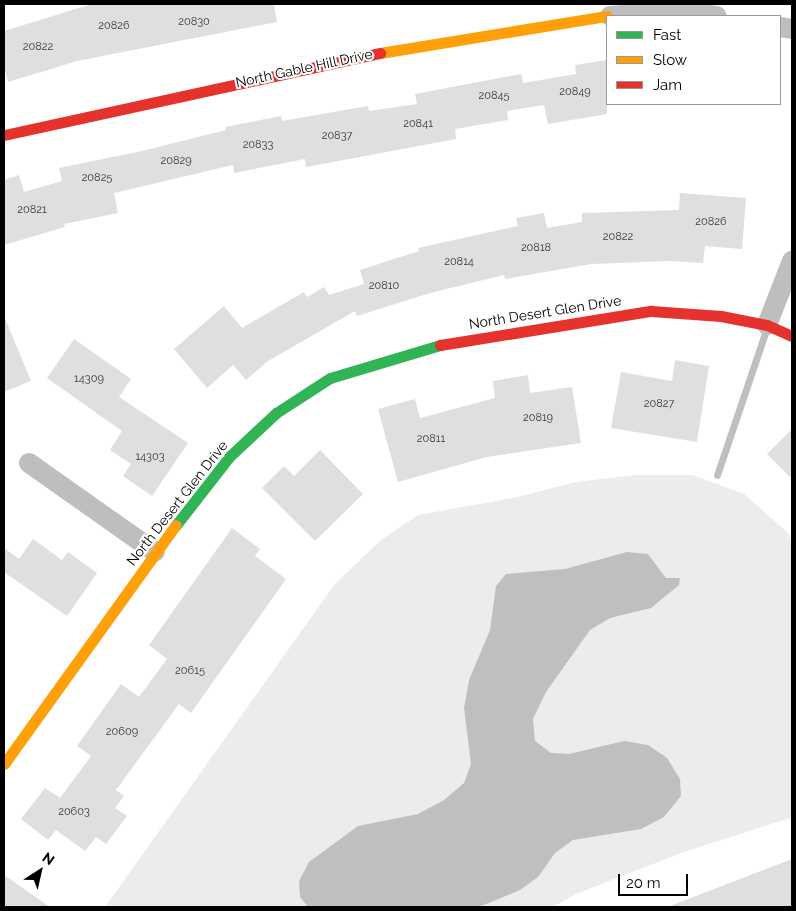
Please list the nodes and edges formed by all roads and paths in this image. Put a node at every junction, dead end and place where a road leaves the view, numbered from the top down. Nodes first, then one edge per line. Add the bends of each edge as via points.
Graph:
1 (624, 15) edge
2 (710, 15) edge
3 (606, 16) edge
4 (4, 135) edge
5 (792, 261) edge
6 (767, 325) junction
7 (792, 336) edge
8 (29, 463) dead end
9 (156, 552) junction
10 (4, 764) edge

1 - 2 street, North Gable Hill Drive via 684,11
3 - 4 street, North Gable Hill Drive via 373,54
5 - 6 street
6 - 7 street, North Desert Glen Drive
6 - 9 street, North Desert Glen Drive via 722,316 651,311 590,318 440,345 330,378 276,413 230,456
8 - 9 street
9 - 10 street, North Desert Glen Drive

